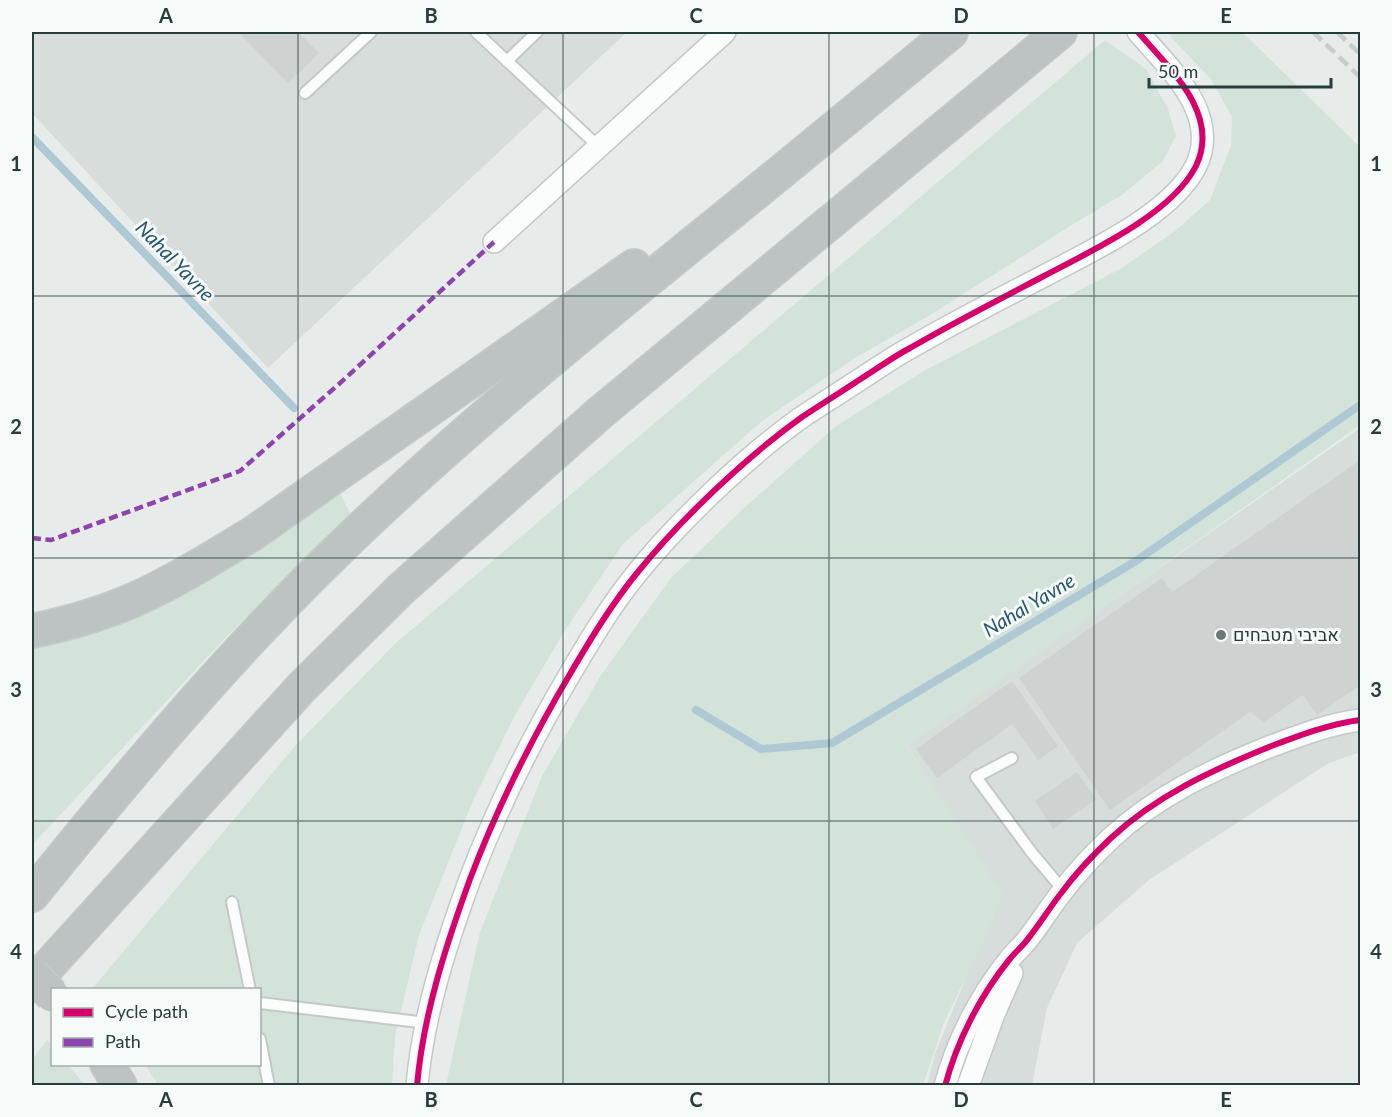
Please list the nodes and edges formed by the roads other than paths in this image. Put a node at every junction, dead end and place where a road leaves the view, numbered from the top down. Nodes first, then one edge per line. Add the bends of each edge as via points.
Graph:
1 (370, 32) edge
2 (476, 32) edge
3 (537, 32) edge
4 (725, 32) edge
5 (1060, 32) edge
6 (1138, 32) edge
7 (949, 33) edge
8 (507, 61) junction
9 (305, 93) dead end
10 (849, 116) junction
11 (598, 147) junction
12 (494, 242) dead end
13 (32, 630) edge
14 (1360, 720) edge
15 (1012, 758) dead end
16 (1063, 890) junction
17 (32, 895) edge
18 (232, 902) dead end
19 (1027, 940) junction
20 (32, 975) edge
21 (32, 984) edge
22 (250, 988) edge
23 (51, 994) edge
24 (261, 1003) edge
25 (427, 1023) junction
26 (261, 1044) edge
27 (108, 1066) edge
28 (120, 1086) edge
29 (269, 1086) edge
30 (417, 1086) edge
31 (945, 1086) edge
32 (968, 1086) edge

1 - 9 lane
2 - 8 lane
3 - 8 lane
4 - 11 street
5 - 21 highway via 600,412 401,589 302,687
6 - 25 street via 1179,79 1200,114 1204,138 1197,164 1185,183 1144,219 906,350 800,418 690,515 636,573 594,634 538,729 488,831 458,913
7 - 10 highway
8 - 11 lane
10 - 13 highway via 252,534 137,598
10 - 17 highway via 520,386 335,553 210,683
11 - 12 street
14 - 16 street via 1272,746 1205,774 1161,799 1111,838
15 - 16 lane via 976,777
16 - 19 street
18 - 22 lane
19 - 31 street via 993,983 964,1034
19 - 32 street
20 - 23 highway, bridge
24 - 25 lane
25 - 30 street
26 - 29 lane
27 - 28 highway

